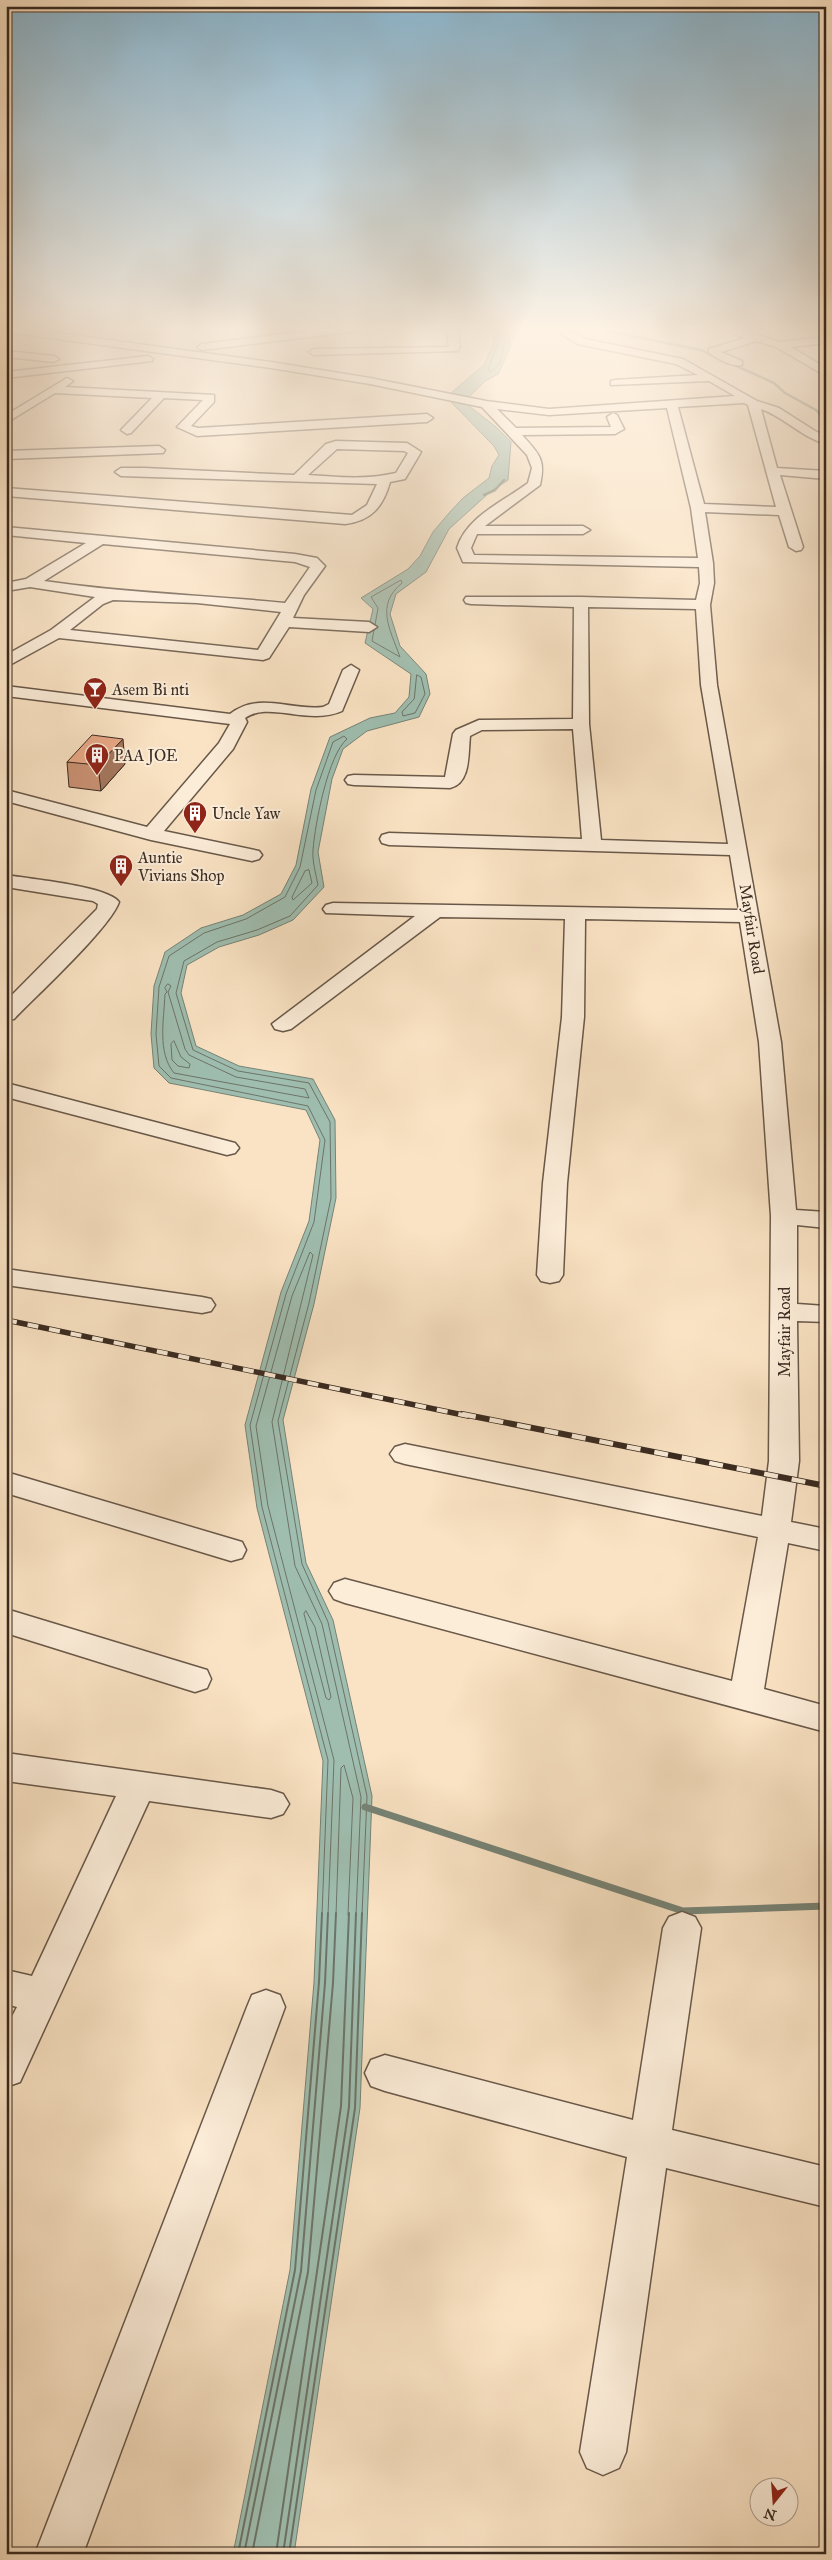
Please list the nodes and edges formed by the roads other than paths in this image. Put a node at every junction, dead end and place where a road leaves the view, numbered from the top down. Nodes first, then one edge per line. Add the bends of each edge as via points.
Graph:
1 (524, 444) edge
2 (682, 444) edge
3 (764, 444) edge
4 (159, 450) dead end
5 (6, 455) edge
6 (772, 471) junction
7 (121, 472) dead end
8 (826, 475) edge
9 (235, 477) junction
10 (20, 478) dead end
11 (297, 479) junction
12 (384, 481) junction
13 (8, 492) edge
14 (104, 499) junction
15 (204, 508) junction
16 (698, 508) junction
17 (88, 511) dead end
18 (783, 511) junction
19 (73, 523) dead end
20 (475, 530) junction
21 (583, 530) dead end
22 (6, 531) edge
23 (58, 535) junction
24 (98, 540) junction
25 (796, 546) dead end
26 (706, 563) junction
27 (30, 583) junction
28 (6, 587) edge
29 (100, 596) junction
30 (471, 600) dead end
31 (581, 601) junction
32 (704, 605) junction
33 (288, 615) junction
34 (369, 627) dead end
35 (56, 633) junction
36 (6, 662) edge
37 (352, 670) dead end
38 (6, 691) edge
39 (234, 719) junction
40 (581, 724) junction
41 (354, 780) dead end
42 (6, 795) edge
43 (151, 834) junction
44 (389, 839) dead end
45 (592, 845) junction
46 (739, 850) junction
47 (252, 855) dead end
48 (6, 880) edge
49 (333, 908) dead end
50 (436, 910) junction
51 (575, 912) junction
52 (750, 916) junction
53 (15, 991) edge
54 (6, 1014) edge
55 (283, 1024) dead end
56 (6, 1090) edge
57 (227, 1148) dead end
58 (784, 1216) junction
59 (826, 1220) edge
60 (550, 1275) dead end
61 (6, 1278) edge
62 (202, 1305) dead end
63 (784, 1312) junction
64 (826, 1314) edge
65 (405, 1454) dead end
66 (6, 1482) edge
67 (775, 1530) junction
68 (826, 1540) edge
69 (231, 1550) dead end
70 (345, 1591) dead end
71 (6, 1621) edge
72 (195, 1679) dead end
73 (746, 1698) junction
74 (826, 1719) edge
75 (6, 1767) edge
76 (138, 1786) junction
77 (271, 1804) dead end
78 (682, 1928) dead end
79 (6, 1987) edge
80 (42, 1996) junction
81 (266, 2007) dead end
82 (6, 2069) edge
83 (384, 2073) dead end
84 (650, 2144) junction
85 (826, 2187) edge
86 (603, 2452) dead end
87 (59, 2554) edge

1 - 20 street via 533,454 538,468 531,488 492,513
2 - 16 street, Mayfair Road
3 - 6 street
4 - 5 street
6 - 8 street
6 - 18 street
7 - 9 street
9 - 11 street
9 - 15 street
10 - 13 street
11 - 12 street
11 - 12 street via 336,445 413,449 415,452 403,474
12 - 15 street via 369,513 355,520
13 - 14 street
14 - 15 street
14 - 17 street
16 - 18 street
16 - 26 street, Mayfair Road
18 - 25 street
19 - 23 street
20 - 21 street
20 - 26 street via 463,542 468,560
22 - 23 street
23 - 24 street
24 - 27 street
24 - 33 street via 312,561 318,566 297,594
26 - 32 street, Mayfair Road
27 - 28 street
27 - 29 street
29 - 33 street via 128,594 197,599
29 - 35 street
30 - 31 street
31 - 32 street
31 - 40 street
32 - 46 street, Mayfair Road via 709,685
33 - 34 street
33 - 35 street via 262,655
35 - 36 street
37 - 39 street via 332,710 253,708
38 - 39 street
39 - 43 street via 239,722 227,745
40 - 41 street via 480,725 470,729 462,734 456,777 450,783
40 - 45 street
42 - 43 street
43 - 47 street
44 - 45 street
45 - 46 street
46 - 52 street, Mayfair Road
48 - 53 street via 99,896 109,902 106,910 75,944
49 - 50 street
50 - 51 street
50 - 55 street
51 - 52 street
51 - 60 street via 573,1017
52 - 58 street, Mayfair Road via 770,1042
53 - 54 street
56 - 57 street
58 - 59 street
58 - 63 street, Mayfair Road
61 - 62 street
63 - 64 street
63 - 67 street, Mayfair Road via 784,1461
65 - 67 street
66 - 69 street
67 - 68 street
67 - 73 street, Mayfair Road
70 - 73 street
71 - 72 street
73 - 74 street
75 - 76 street
76 - 77 street
76 - 80 street
78 - 84 street
79 - 80 street
80 - 82 street
81 - 87 street
83 - 84 street
84 - 85 street
84 - 86 street

